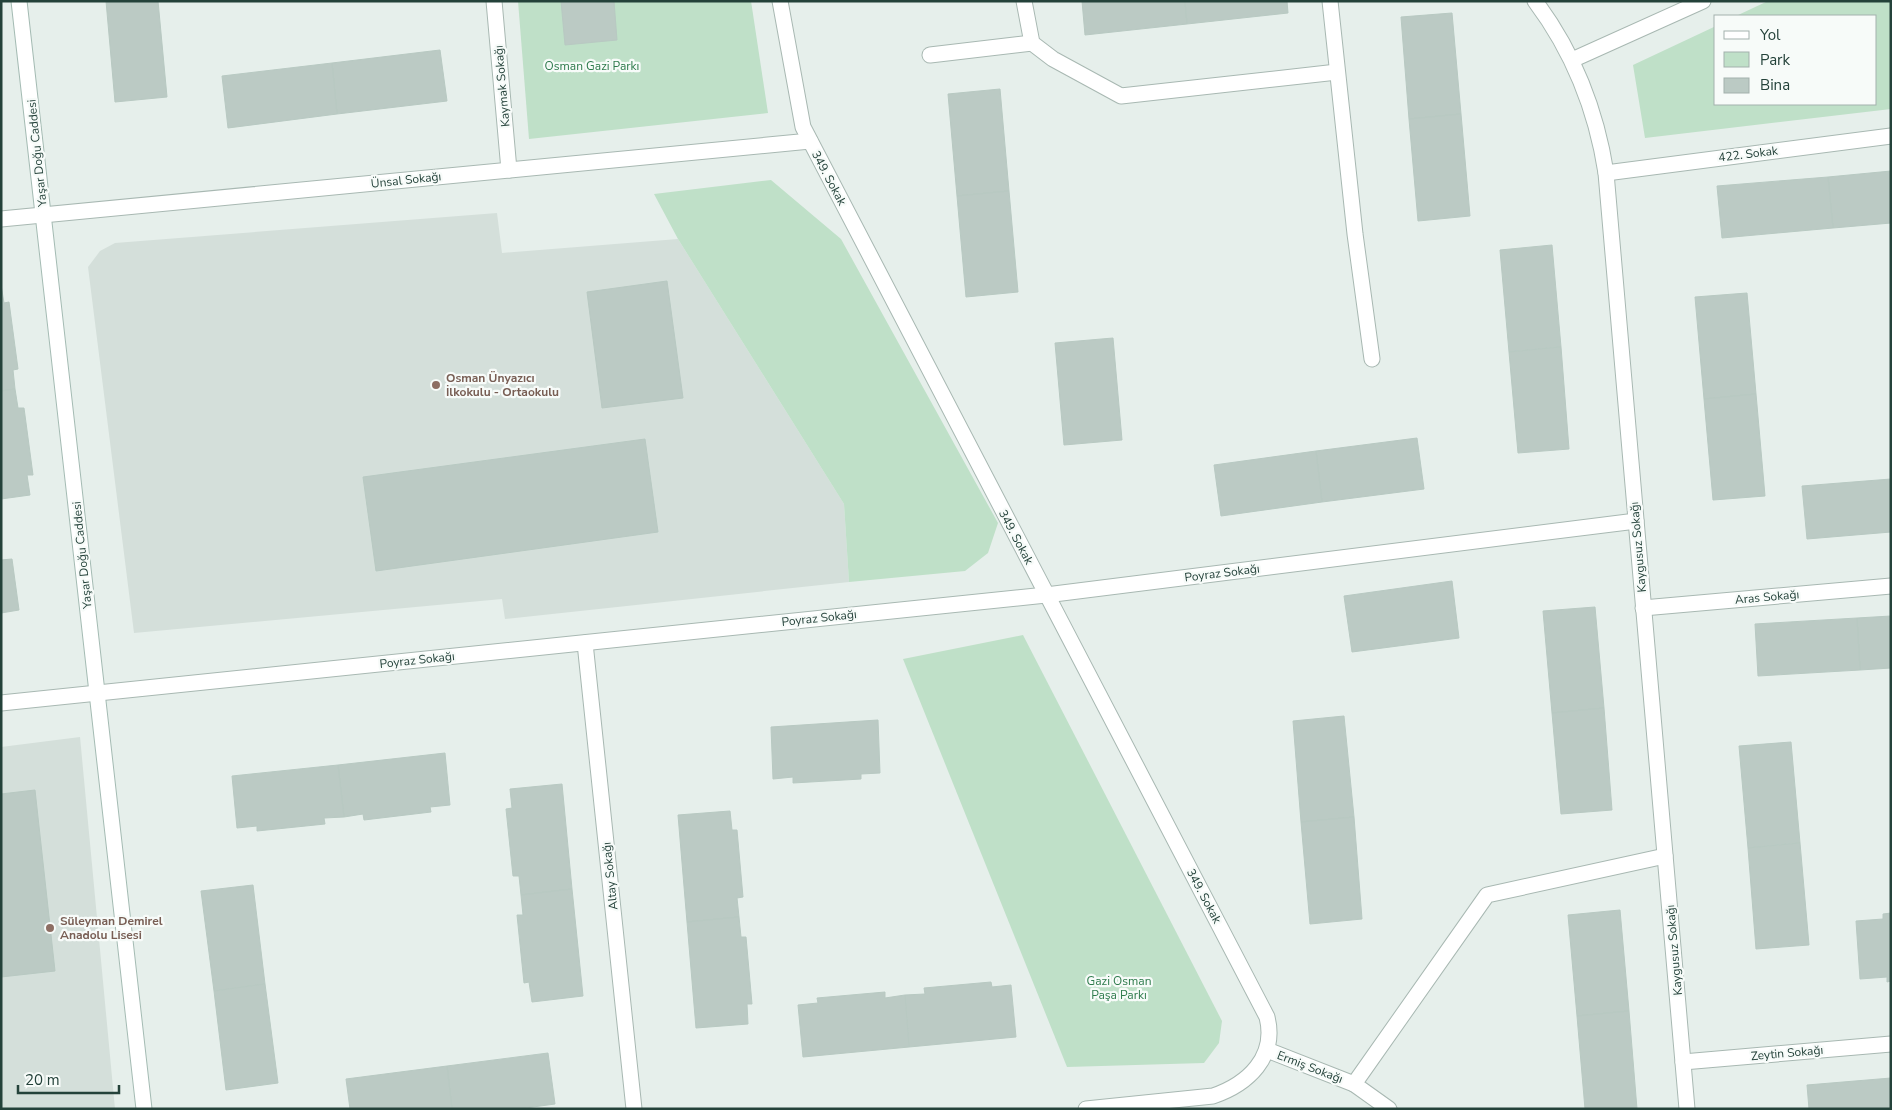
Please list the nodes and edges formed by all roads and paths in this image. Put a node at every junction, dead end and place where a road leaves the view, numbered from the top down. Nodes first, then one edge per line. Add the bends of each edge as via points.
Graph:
1 (19, 1) edge
2 (494, 1) edge
3 (780, 1) edge
4 (1024, 1) edge
5 (1330, 1) edge
6 (1535, 1) edge
7 (1703, 1) edge
8 (1032, 43) junction
9 (930, 55) dead end
10 (1572, 60) junction
11 (1337, 72) junction
12 (1891, 136) edge
13 (810, 141) junction
14 (509, 170) junction
15 (1606, 173) junction
16 (44, 215) junction
17 (1, 219) edge
18 (1372, 359) dead end
19 (1636, 521) junction
20 (1891, 586) edge
21 (1046, 595) junction
22 (1643, 608) junction
23 (585, 643) junction
24 (98, 693) junction
25 (1, 703) edge
26 (1665, 856) junction
27 (1891, 1044) edge
28 (1264, 1056) junction
29 (1683, 1062) junction
30 (1354, 1084) junction
31 (1122, 1107) edge
32 (144, 1109) edge
33 (634, 1109) edge
34 (1086, 1109) edge
35 (1389, 1109) edge
36 (1687, 1109) edge

1 - 16 street, Yaşar Doğu Caddesi
2 - 14 street, Kaymak Sokağı
3 - 13 street, 349. Sokak via 802,127
4 - 8 street
5 - 11 street
6 - 10 street, Kaygusuz Sokağı
7 - 10 street
8 - 9 street
8 - 11 street via 1053,59 1121,96
10 - 15 street, Kaygusuz Sokağı via 1596,120
11 - 18 street
12 - 15 street, 422. Sokak
13 - 14 street, Ünsal Sokağı
13 - 21 street, 349. Sokak
14 - 16 street, Ünsal Sokağı
15 - 19 street, Kaygusuz Sokağı
16 - 17 street, Ünsal Sokağı
16 - 24 street, Yaşar Doğu Caddesi
19 - 21 street, Poyraz Sokağı
19 - 22 street, Kaygusuz Sokağı
20 - 22 street, Aras Sokağı
21 - 23 street, Poyraz Sokağı
21 - 28 street, 349. Sokak via 1267,1017 1270,1034
22 - 26 street, Kaygusuz Sokağı
23 - 24 street, Poyraz Sokağı
23 - 33 street, Altay Sokağı
24 - 25 street, Poyraz Sokağı
24 - 32 street, Yaşar Doğu Caddesi
26 - 29 street, Kaygusuz Sokağı
26 - 30 street via 1487,896
27 - 29 street, Zeytin Sokağı
28 - 30 street, Ermiş Sokağı
28 - 31 street, Ermiş Sokağı via 1251,1075 1213,1096
29 - 36 street, Kaygusuz Sokağı
30 - 35 street, Ermiş Sokağı
31 - 34 street, Ermiş Sokağı

